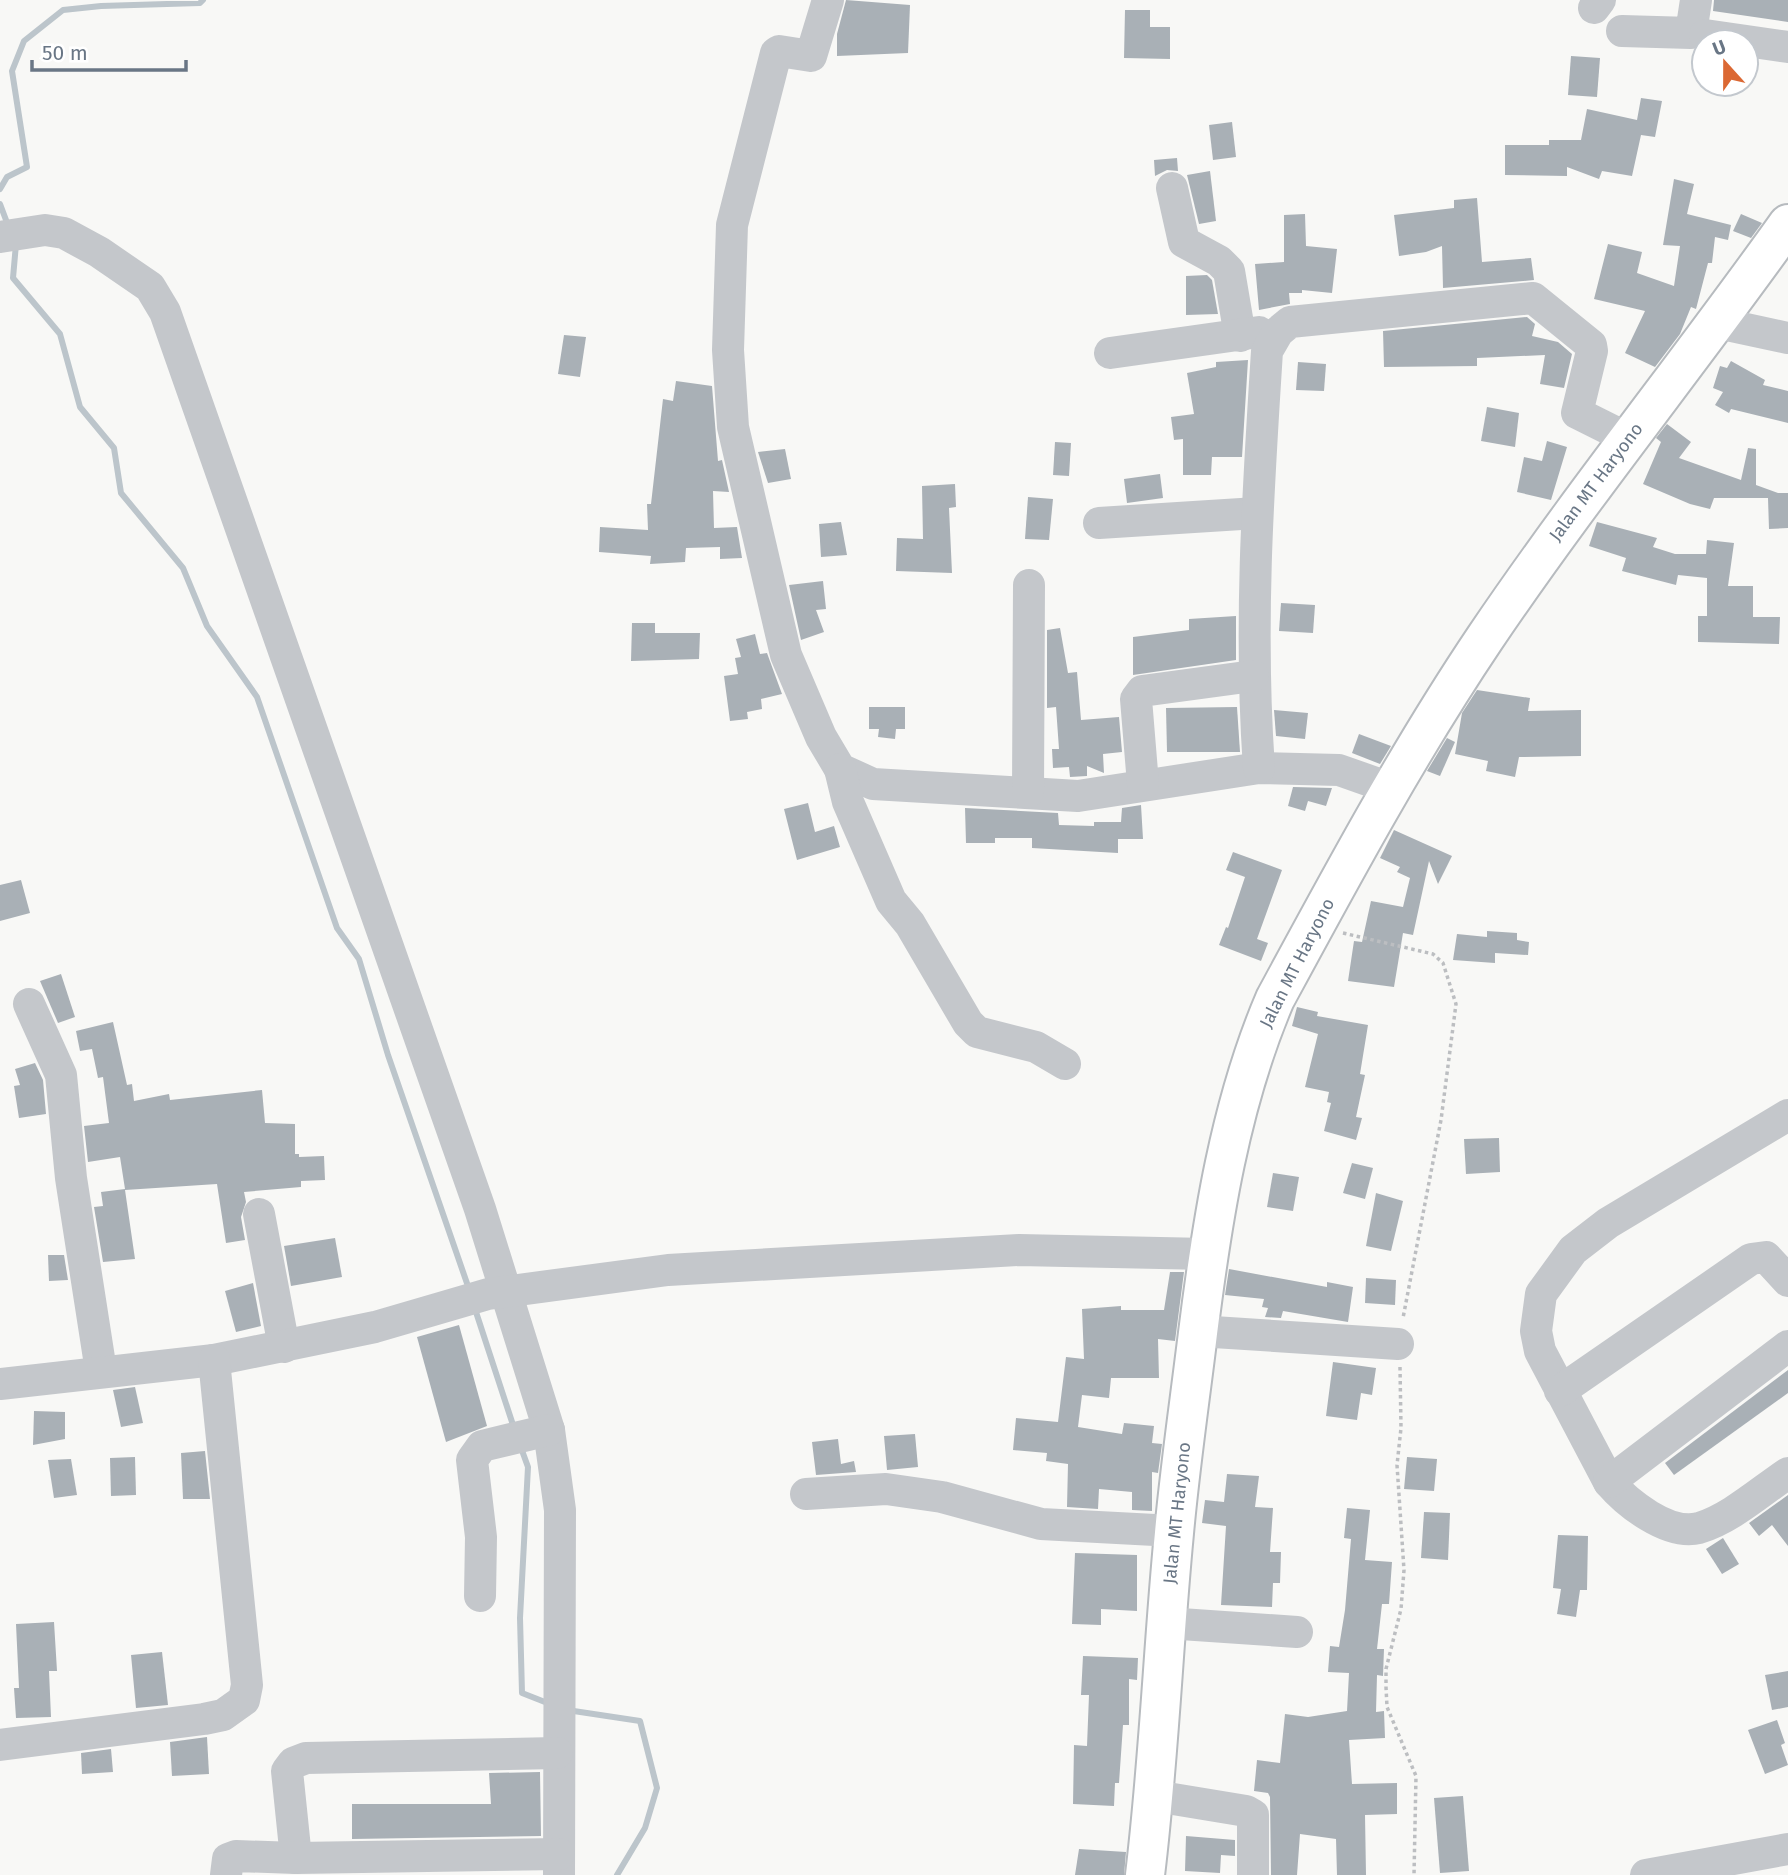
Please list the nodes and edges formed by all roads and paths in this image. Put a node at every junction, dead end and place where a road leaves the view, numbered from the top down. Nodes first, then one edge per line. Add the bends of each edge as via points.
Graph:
1 (828, 0) edge
2 (1696, 0) edge
3 (1622, 31) dead end
4 (1760, 43) edge
5 (1788, 47) edge
6 (1172, 188) dead end
7 (1788, 224) edge
8 (8, 235) edge
9 (1718, 323) junction
10 (1284, 326) junction
11 (1240, 336) junction
12 (1788, 338) edge
13 (1110, 353) dead end
14 (1629, 439) junction
15 (1257, 513) junction
16 (1099, 523) dead end
17 (1029, 585) dead end
18 (1253, 676) junction
19 (1259, 768) junction
20 (840, 769) junction
21 (1143, 785) junction
22 (1390, 788) junction
23 (1028, 792) junction
24 (29, 1004) dead end
25 (1065, 1064) dead end
26 (1783, 1126) edge
27 (259, 1214) dead end
28 (1207, 1254) junction
29 (1788, 1281) edge
30 (484, 1296) junction
31 (1198, 1331) junction
32 (1398, 1344) dead end
33 (1788, 1346) edge
34 (284, 1347) junction
35 (214, 1360) junction
36 (101, 1371) junction
37 (0, 1384) edge
38 (1560, 1391) junction
39 (543, 1431) junction
40 (1788, 1473) edge
41 (1609, 1482) junction
42 (806, 1494) dead end
43 (1174, 1531) junction
44 (480, 1596) dead end
45 (1167, 1623) junction
46 (1297, 1632) dead end
47 (0, 1745) edge
48 (557, 1753) junction
49 (1154, 1796) junction
50 (1788, 1849) edge
51 (296, 1858) junction
52 (559, 1865) edge
53 (226, 1875) edge
54 (1145, 1875) edge
55 (1253, 1875) edge
56 (1646, 1875) edge

1 - 20 street via 811,56 776,53 732,225 728,350 733,427 786,654 821,737
2 - 3 street via 1691,33
4 - 5 street
6 - 11 street via 1184,242 1219,261 1231,277
7 - 9 main road, Jalan MT Haryono
8 - 30 street via 45,230 64,233 150,287 165,312 480,1209
9 - 12 street
9 - 14 main road, Jalan MT Haryono
10 - 11 street
10 - 14 street via 1539,299 1591,345 1577,414
10 - 15 street via 1267,351
11 - 13 street
14 - 22 main road, Jalan MT Haryono via 1505,609
15 - 16 street
15 - 18 street
17 - 23 street
18 - 19 street
18 - 21 street via 1142,691 1136,699
19 - 21 street
19 - 22 street via 1339,770
20 - 23 street via 873,784
20 - 25 street via 848,802 891,901 968,1023 977,1032 1036,1047
21 - 23 street via 1078,796
22 - 28 main road, Jalan MT Haryono via 1261,1032
24 - 36 street via 61,1074 71,1178
26 - 38 street via 1608,1223 1573,1250 1541,1294 1536,1331
27 - 34 street
28 - 30 street via 1019,1250 839,1259 668,1270
28 - 31 main road, Jalan MT Haryono
29 - 38 street via 1766,1256 1751,1259
30 - 34 street
30 - 39 street
31 - 32 street
31 - 43 main road, Jalan MT Haryono
33 - 41 street
34 - 35 street
35 - 36 street
35 - 47 street via 247,1685 244,1700 223,1715
36 - 37 street
38 - 41 street
39 - 44 street via 482,1446 472,1460 481,1538
39 - 48 street via 560,1510
40 - 41 street via 1697,1528 1657,1520
42 - 43 street via 886,1489 942,1497 1041,1524
43 - 45 main road, Jalan MT Haryono
45 - 46 street
45 - 49 main road, Jalan MT Haryono
48 - 51 street via 306,1758 293,1763 287,1771
48 - 52 street
49 - 54 main road, Jalan MT Haryono
49 - 55 street via 1253,1815
50 - 56 street
51 - 52 street
51 - 53 street via 236,1856 228,1859

